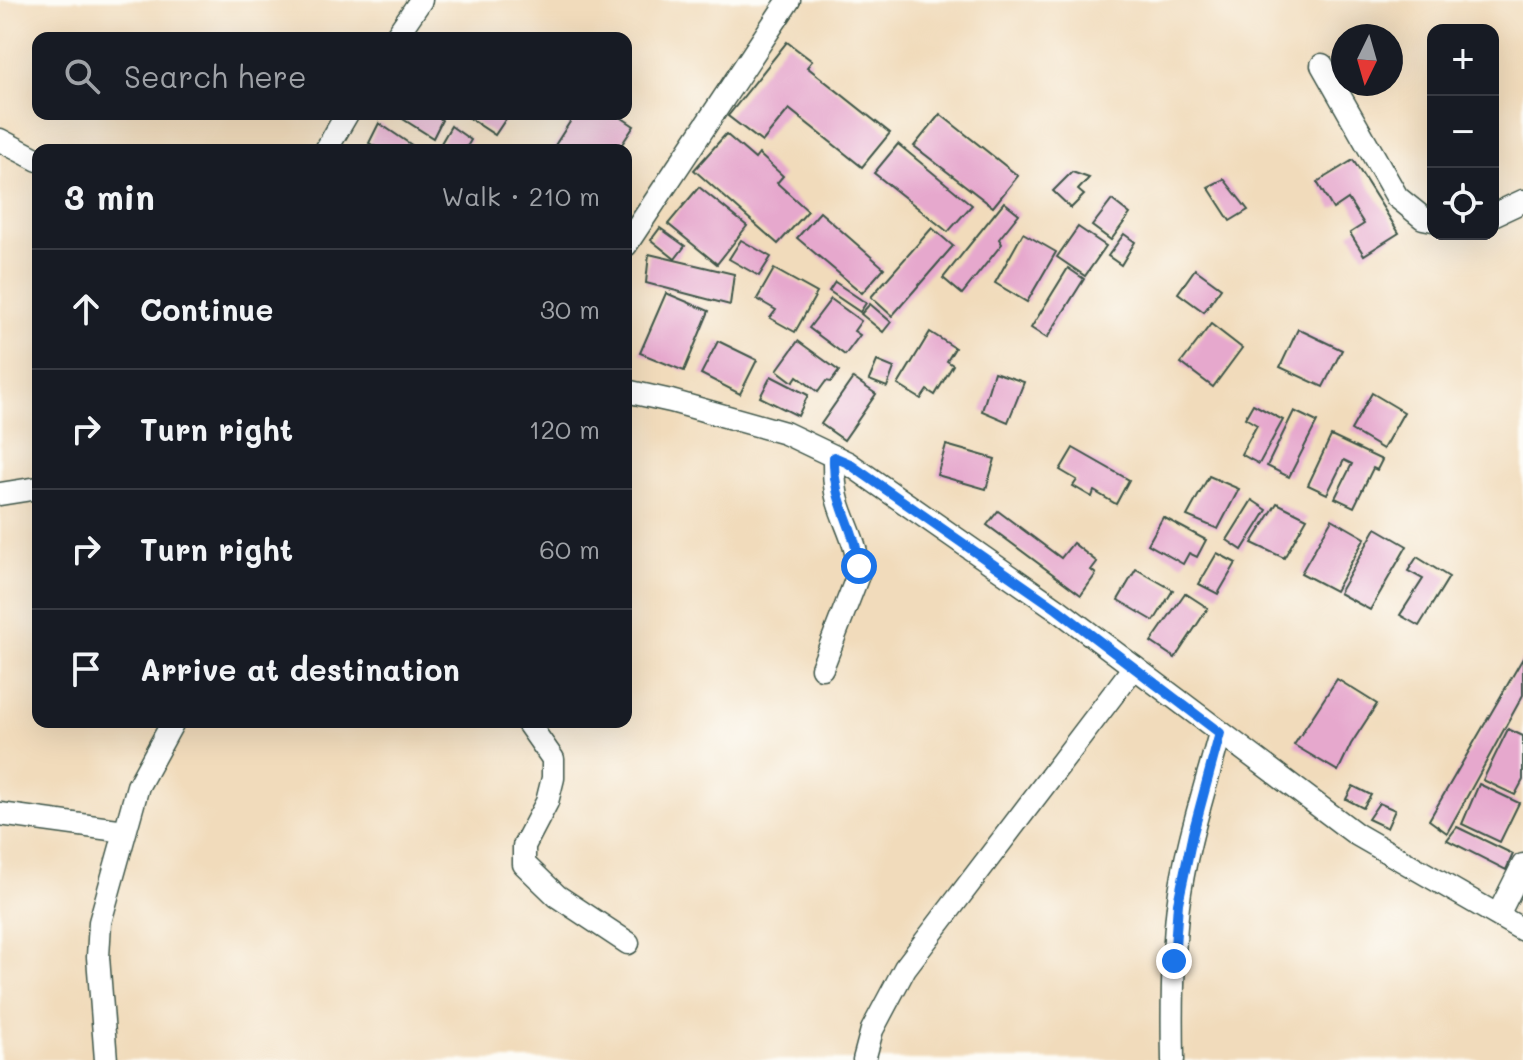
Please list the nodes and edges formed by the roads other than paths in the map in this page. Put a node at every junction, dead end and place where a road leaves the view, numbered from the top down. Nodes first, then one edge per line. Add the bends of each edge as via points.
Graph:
1 (421, 0) edge
2 (789, 0) edge
3 (399, 32) edge
4 (1322, 65) dead end
5 (344, 120) edge
6 (0, 140) edge
7 (330, 144) edge
8 (32, 157) edge
9 (1523, 201) edge
10 (1499, 212) edge
11 (1427, 219) edge
12 (632, 236) edge
13 (632, 392) edge
14 (834, 457) junction
15 (32, 489) edge
16 (0, 494) edge
17 (1134, 667) junction
18 (822, 668) dead end
19 (170, 728) edge
20 (531, 728) edge
21 (1220, 733) junction
22 (0, 814) edge
23 (125, 831) junction
24 (1523, 865) edge
25 (1498, 915) junction
26 (1523, 930) edge
27 (628, 943) dead end
28 (106, 1060) edge
29 (864, 1060) edge
30 (1173, 1060) edge

1 - 3 street
2 - 12 street
4 - 11 street via 1397,197
5 - 7 street
6 - 8 street
9 - 10 street
13 - 14 street via 785,433
14 - 17 street
14 - 18 street via 838,500 859,566
15 - 16 street
17 - 21 street
17 - 29 street via 905,968 872,1030
19 - 23 street via 138,786
20 - 27 street via 553,759 553,778 524,846 524,864 557,896
21 - 25 street via 1356,834
21 - 30 street via 1178,903
22 - 23 street
23 - 28 street via 100,922
24 - 25 street
25 - 26 street

